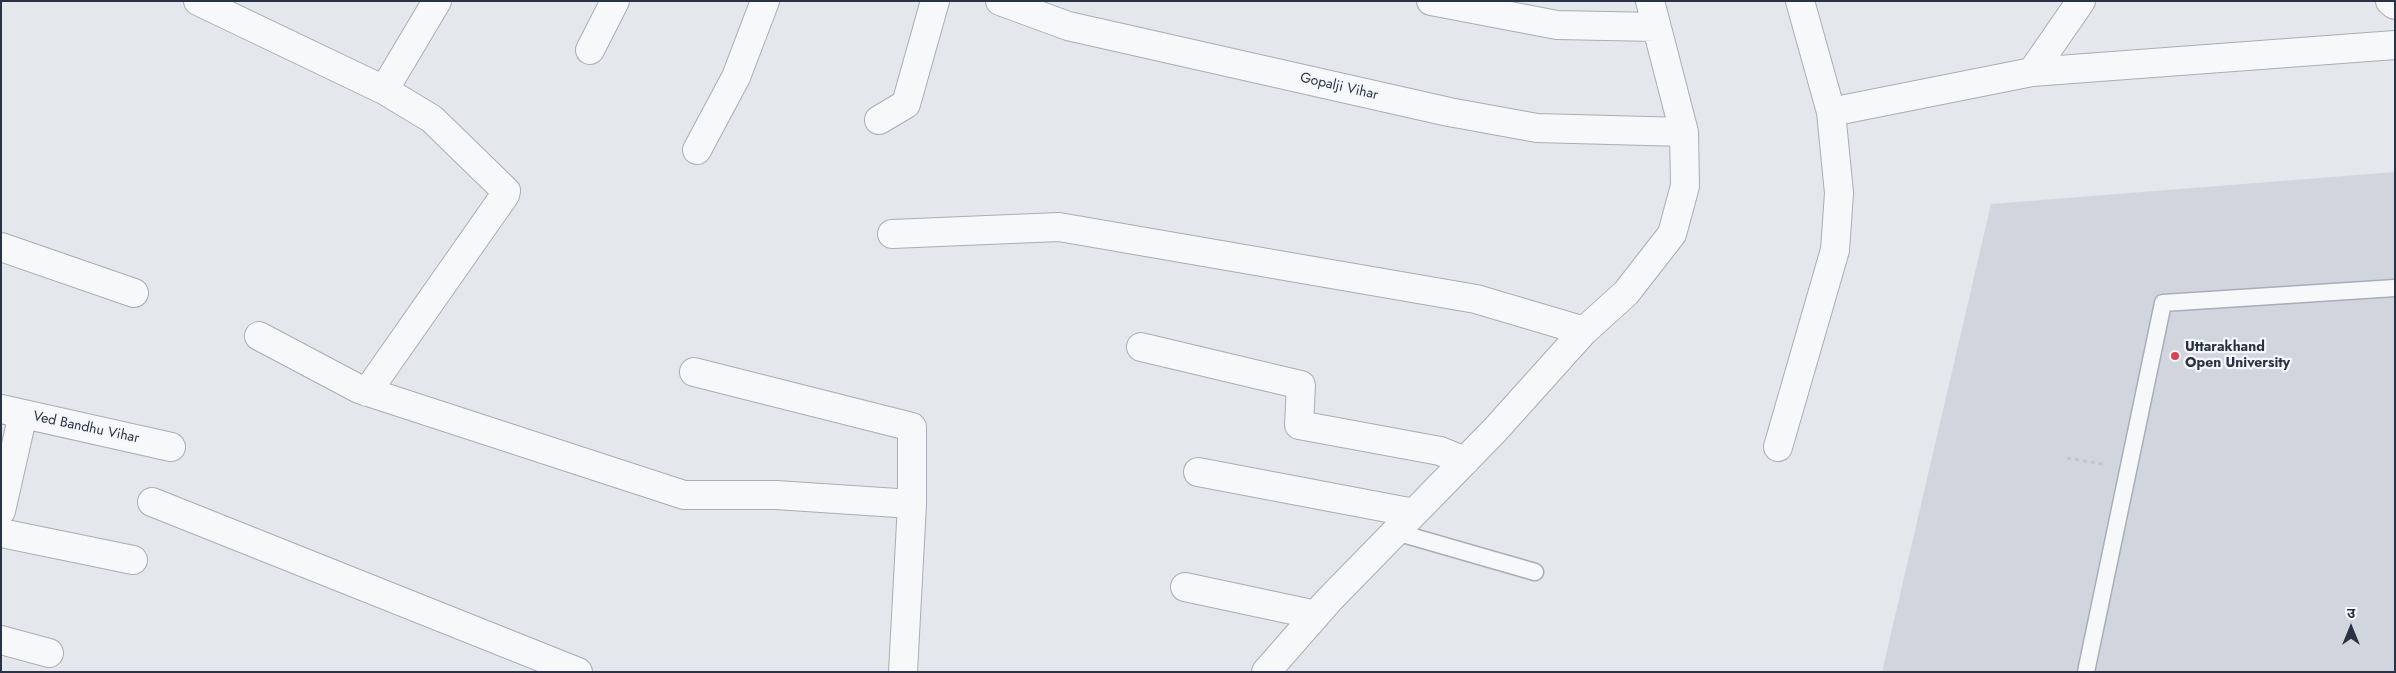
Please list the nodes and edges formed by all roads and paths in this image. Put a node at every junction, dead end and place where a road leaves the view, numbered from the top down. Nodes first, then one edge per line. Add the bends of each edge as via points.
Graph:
1 (198, 1) edge
2 (437, 1) edge
3 (615, 1) edge
4 (765, 1) edge
5 (936, 1) edge
6 (1000, 1) edge
7 (1431, 1) edge
8 (1800, 1) edge
9 (2081, 1) edge
10 (2390, 1) edge
11 (2395, 5) edge
12 (1653, 14) edge
13 (2395, 45) edge
14 (590, 50) dead end
15 (2032, 72) junction
16 (384, 90) junction
17 (1831, 112) junction
18 (879, 120) dead end
19 (1684, 132) junction
20 (697, 150) dead end
21 (892, 234) dead end
22 (1, 247) edge
23 (2395, 288) edge
24 (134, 292) dead end
25 (1584, 331) junction
26 (259, 336) dead end
27 (1141, 347) dead end
28 (694, 372) dead end
29 (367, 392) junction
30 (12, 412) edge
31 (171, 447) dead end
32 (1778, 447) dead end
33 (2067, 458) dead end
34 (1465, 461) junction
35 (2129, 469) junction
36 (1198, 472) dead end
37 (152, 502) dead end
38 (912, 504) junction
39 (1, 511) edge
40 (1414, 513) junction
41 (1396, 532) junction
42 (1, 533) edge
43 (134, 560) dead end
44 (1535, 572) dead end
45 (1185, 588) dead end
46 (1316, 614) junction
47 (1, 640) edge
48 (49, 653) dead end
49 (578, 672) edge
50 (903, 672) edge
51 (1266, 672) edge
52 (2086, 672) edge

1 - 16 street
2 - 16 street
3 - 14 street
4 - 20 street via 736,77
5 - 18 street via 906,104
6 - 19 street, Gopalji Vihar via 1068,26 1450,112 1537,128
7 - 12 street via 1557,25
8 - 17 street
9 - 15 street
10 - 11 street
12 - 19 street
13 - 15 street
15 - 17 street
16 - 29 street via 432,118 506,191
17 - 32 street via 1839,193 1835,250
19 - 25 street via 1685,186 1672,234 1626,292
21 - 25 street via 1059,227 1476,299
22 - 24 street
23 - 35 lane via 2163,303
25 - 34 street
26 - 29 street
27 - 34 street via 1301,385 1299,425 1440,451
28 - 38 street via 912,427
29 - 38 street via 684,495 776,495
30 - 31 street, Ved Bandhu Vihar
30 - 39 street
33 - 35 path
34 - 40 street
35 - 52 lane
36 - 40 street
37 - 49 street
38 - 50 street
40 - 41 street
41 - 44 lane
41 - 46 street
42 - 43 street
45 - 46 street
46 - 51 street
47 - 48 street

